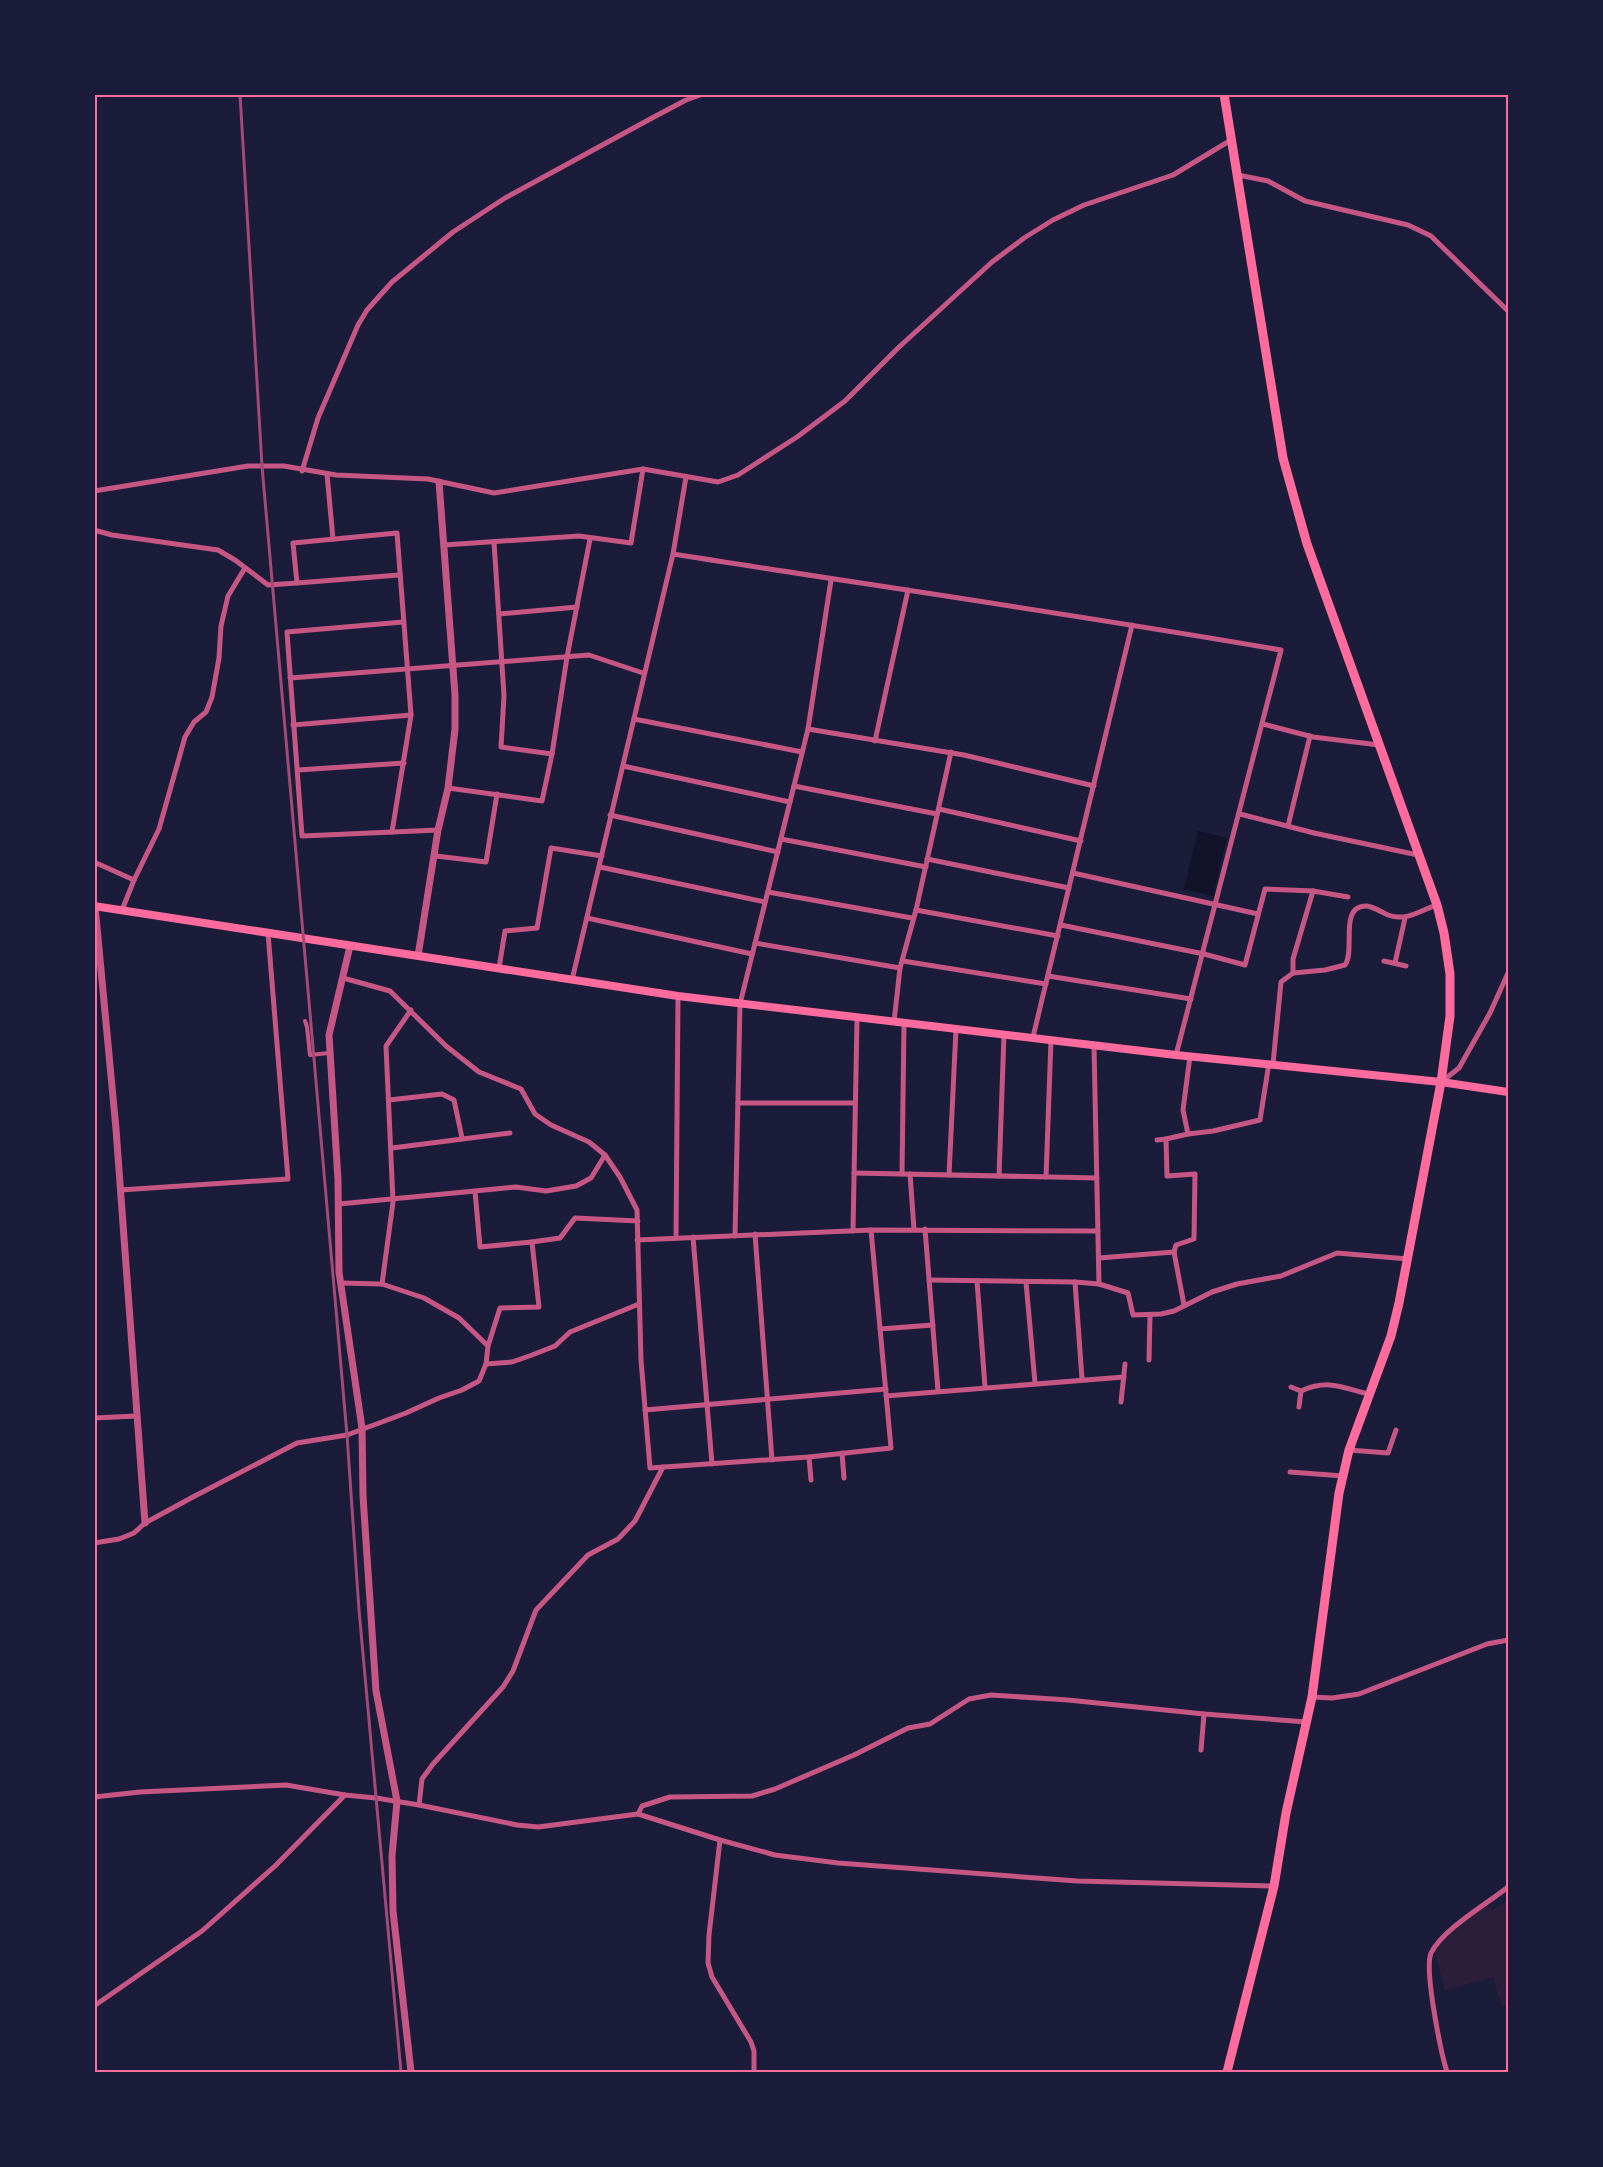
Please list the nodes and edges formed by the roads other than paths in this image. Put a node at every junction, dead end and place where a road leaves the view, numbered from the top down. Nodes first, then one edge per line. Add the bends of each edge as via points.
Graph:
1 (703, 94) edge
2 (1224, 94) edge
3 (1232, 140) junction
4 (1238, 175) junction
5 (1509, 311) edge
6 (643, 469) junction
7 (302, 471) junction
8 (327, 474) junction
9 (686, 477) junction
10 (439, 482) junction
11 (94, 491) edge
12 (94, 530) edge
13 (333, 539) junction
14 (590, 539) junction
15 (494, 542) junction
16 (444, 545) junction
17 (673, 554) junction
18 (245, 568) junction
19 (399, 575) junction
20 (831, 580) junction
21 (297, 583) junction
22 (908, 590) junction
23 (577, 607) junction
24 (499, 614) junction
25 (403, 622) junction
26 (1132, 625) junction
27 (567, 657) junction
28 (502, 662) junction
29 (453, 666) junction
30 (407, 669) junction
31 (644, 673) junction
32 (290, 678) junction
33 (411, 715) junction
34 (634, 719) junction
35 (1263, 724) junction
36 (293, 725) junction
37 (808, 729) junction
38 (1310, 736) junction
39 (876, 741) junction
40 (1380, 745) junction
41 (802, 752) junction
42 (951, 752) junction
43 (552, 754) junction
44 (404, 763) junction
45 (623, 766) junction
46 (298, 770) junction
47 (794, 786) junction
48 (1094, 786) junction
49 (448, 788) junction
50 (497, 794) junction
51 (790, 802) junction
52 (938, 811) junction
53 (1240, 814) junction
54 (610, 815) junction
55 (1288, 826) junction
56 (438, 830) junction
57 (392, 832) junction
58 (781, 839) junction
59 (1081, 841) junction
60 (778, 852) junction
61 (1418, 855) junction
62 (436, 856) junction
63 (602, 856) junction
64 (927, 859) junction
65 (94, 862) edge
66 (600, 867) junction
67 (926, 867) junction
68 (1073, 873) junction
69 (134, 880) junction
70 (1069, 888) junction
71 (1313, 891) junction
72 (768, 892) junction
73 (1348, 897) dead end
74 (765, 902) junction
75 (1215, 903) junction
76 (1437, 905) junction
77 (95, 906) edge
78 (122, 910) junction
79 (915, 910) junction
80 (1258, 914) junction
81 (587, 918) junction
82 (912, 918) junction
83 (1405, 918) junction
84 (1060, 925) junction
85 (268, 933) junction
86 (1058, 936) junction
87 (755, 943) junction
88 (350, 946) junction
89 (752, 954) junction
90 (1204, 954) junction
91 (418, 956) junction
92 (903, 961) junction
93 (1384, 961) dead end
94 (1395, 963) junction
95 (1406, 966) dead end
96 (499, 968) junction
97 (900, 968) junction
98 (1293, 973) junction
99 (1509, 973) edge
100 (1048, 976) junction
101 (343, 978) junction
102 (572, 980) junction
103 (1046, 984) junction
104 (678, 996) junction
105 (1191, 999) junction
106 (740, 1004) junction
107 (411, 1010) junction
108 (857, 1018) junction
109 (304, 1021) dead end
110 (894, 1022) junction
111 (904, 1023) junction
112 (956, 1029) junction
113 (1004, 1034) junction
114 (1033, 1037) junction
115 (1051, 1040) junction
116 (1094, 1046) junction
117 (330, 1053) junction
118 (1176, 1055) junction
119 (1190, 1056) junction
120 (1271, 1064) junction
121 (1441, 1082) junction
122 (1509, 1092) edge
123 (389, 1100) junction
124 (738, 1103) junction
125 (855, 1103) junction
126 (510, 1133) dead end
127 (1188, 1134) junction
128 (462, 1138) junction
129 (1166, 1139) junction
130 (1157, 1140) dead end
131 (392, 1148) junction
132 (605, 1155) junction
133 (854, 1173) junction
134 (902, 1174) junction
135 (910, 1174) junction
136 (949, 1175) junction
137 (999, 1176) junction
138 (1046, 1177) junction
139 (1097, 1178) junction
140 (120, 1190) junction
141 (475, 1191) junction
142 (392, 1198) junction
143 (339, 1204) junction
144 (638, 1221) junction
145 (914, 1229) junction
146 (925, 1229) junction
147 (871, 1230) junction
148 (853, 1231) junction
149 (1098, 1231) junction
150 (755, 1234) junction
151 (735, 1236) junction
152 (693, 1237) junction
153 (676, 1238) junction
154 (638, 1240) junction
155 (532, 1242) junction
156 (1174, 1252) junction
157 (1099, 1258) junction
158 (1408, 1259) junction
159 (929, 1280) junction
160 (977, 1281) junction
161 (1026, 1282) junction
162 (1075, 1282) junction
163 (341, 1283) junction
164 (382, 1284) junction
165 (1099, 1284) junction
166 (639, 1304) junction
167 (1184, 1305) junction
168 (1150, 1315) junction
169 (933, 1324) junction
170 (880, 1329) junction
171 (488, 1346) junction
172 (1149, 1360) dead end
173 (486, 1364) junction
174 (1125, 1365) dead end
175 (1124, 1377) junction
176 (1082, 1379) junction
177 (1035, 1383) junction
178 (985, 1387) junction
179 (1291, 1387) dead end
180 (886, 1389) junction
181 (938, 1391) junction
182 (1301, 1391) junction
183 (1368, 1394) junction
184 (886, 1396) junction
185 (768, 1400) junction
186 (1121, 1402) dead end
187 (707, 1405) junction
188 (1299, 1407) dead end
189 (645, 1410) junction
190 (136, 1416) junction
191 (94, 1418) edge
192 (362, 1428) junction
193 (1396, 1430) dead end
194 (1349, 1450) junction
195 (842, 1453) junction
196 (809, 1457) junction
197 (772, 1460) junction
198 (712, 1464) junction
199 (663, 1467) junction
200 (1290, 1472) dead end
201 (1343, 1476) junction
202 (844, 1478) dead end
203 (811, 1480) dead end
204 (145, 1523) junction
205 (94, 1543) edge
206 (1509, 1640) edge
207 (1312, 1697) junction
208 (1204, 1714) junction
209 (1306, 1722) junction
210 (1201, 1750) dead end
211 (345, 1795) junction
212 (94, 1797) edge
213 (397, 1801) junction
214 (419, 1805) junction
215 (638, 1814) junction
216 (720, 1840) junction
217 (1274, 1886) junction
218 (1509, 1887) edge
219 (94, 2006) edge
220 (411, 2073) edge
221 (754, 2073) edge
222 (1227, 2073) edge
223 (1447, 2073) edge

1 - 7 street via 641,123 506,198 453,232 393,282 358,325 318,418
2 - 3 highway
3 - 4 highway
3 - 9 street via 1173,175 1084,205 1034,232 992,261 845,401 797,437 738,475 718,482
4 - 5 street via 1268,181 1305,201 1408,225 1431,236
4 - 40 highway via 1283,458 1307,544
6 - 9 street
6 - 10 street via 494,492
6 - 14 street via 631,543
7 - 8 street
7 - 11 street via 284,466 248,466
8 - 10 street
8 - 13 street
9 - 17 street
10 - 16 street
12 - 18 street via 218,550
13 - 19 street via 398,533
13 - 21 street via 293,543
14 - 15 street via 579,536
14 - 23 street
15 - 16 street
15 - 24 street
16 - 29 street
17 - 20 street
17 - 31 street
18 - 21 street via 268,585
18 - 69 street via 228,596 212,697 206,712 185,737 159,829
19 - 21 street
19 - 25 street
20 - 22 street
20 - 37 street
22 - 26 street
22 - 39 street
23 - 24 street
23 - 27 street
24 - 28 street
25 - 30 street
25 - 32 street via 287,632
26 - 35 street via 1281,650
26 - 48 street
27 - 28 street
27 - 31 street via 589,655
27 - 43 street
28 - 29 street
28 - 43 street via 501,747
29 - 30 street
29 - 49 street via 455,729
30 - 32 street
30 - 33 street
31 - 34 street
32 - 36 street
33 - 36 street
33 - 44 street
34 - 41 street
34 - 45 street
35 - 38 street
35 - 53 street
36 - 46 street
37 - 39 street
37 - 41 street
38 - 40 street
38 - 55 street
39 - 42 street
40 - 61 highway
41 - 47 street
42 - 48 street
42 - 52 street
43 - 50 street via 542,801
44 - 46 street
44 - 57 street
45 - 51 street
45 - 54 street
46 - 57 street via 302,836
47 - 51 street
47 - 52 street
48 - 59 street
49 - 50 street
49 - 56 street
50 - 62 street via 486,862
51 - 58 street
52 - 59 street
52 - 64 street
53 - 55 street
53 - 75 street
54 - 60 street
54 - 63 street
55 - 61 street
56 - 57 street
56 - 62 street
58 - 60 street
58 - 67 street
59 - 68 street
60 - 72 street
61 - 76 highway
62 - 91 street
63 - 66 street
63 - 96 street via 551,848 537,928 505,931
64 - 67 street
64 - 70 street
65 - 69 street
66 - 74 street
66 - 81 street
67 - 79 street
68 - 70 street
68 - 75 street
69 - 78 street
70 - 84 street
71 - 73 street
71 - 80 street via 1265,889
71 - 98 street via 1293,959
72 - 74 street
72 - 82 street
74 - 87 street
75 - 80 street
75 - 90 street
76 - 83 street
76 - 121 highway via 1450,974 1450,1016
77 - 78 main road
77 - 140 street
78 - 85 main road
79 - 82 street
79 - 86 street
80 - 90 street via 1245,965
81 - 89 street
81 - 102 street
82 - 92 street
83 - 94 street
83 - 98 street via 1360,906 1349,920 1350,959 1345,965
84 - 86 street
84 - 90 street
85 - 88 main road
85 - 140 street via 288,1179
86 - 100 street
87 - 89 street
87 - 97 street
88 - 91 main road
88 - 101 street
89 - 106 street
90 - 105 street
91 - 96 main road
92 - 97 street
92 - 103 street
93 - 94 street
94 - 95 street
96 - 102 main road
97 - 110 street
98 - 120 street via 1281,982
99 - 121 street via 1459,1068
100 - 103 street
100 - 105 street
101 - 107 street via 390,991
101 - 117 street via 329,1035
102 - 104 main road
103 - 114 street
104 - 106 main road
104 - 153 street
105 - 118 street
106 - 108 main road
106 - 124 street
107 - 123 street via 386,1046
107 - 132 street via 478,1072 521,1089 535,1114 589,1142
108 - 110 main road
108 - 125 street
109 - 117 street via 310,1054
110 - 111 main road
111 - 112 main road
111 - 134 street
112 - 113 main road
112 - 136 street
113 - 114 main road
113 - 137 street
114 - 115 main road
115 - 116 main road
115 - 138 street
116 - 118 main road
116 - 139 street
117 - 143 street
118 - 119 main road
119 - 120 main road
119 - 127 street via 1183,1110
120 - 121 main road
120 - 127 street via 1260,1120
121 - 122 main road
121 - 158 highway
123 - 128 street via 442,1094 454,1100
123 - 131 street
124 - 125 street
124 - 151 street
125 - 133 street
126 - 128 street
127 - 129 street
128 - 131 street
129 - 130 street
129 - 156 street via 1167,1176 1195,1174 1194,1239 1176,1245
131 - 142 street
132 - 141 street via 591,1178 576,1186 546,1191 516,1187
132 - 144 street via 630,1195
133 - 134 street
133 - 148 street
134 - 135 street
135 - 136 street
135 - 145 street
136 - 137 street
137 - 138 street
138 - 139 street
139 - 149 street
140 - 190 street
141 - 142 street
141 - 155 street via 480,1247
142 - 143 street
142 - 164 street
143 - 163 street
144 - 154 street
144 - 155 street via 575,1218 560,1238
145 - 146 street
145 - 147 street
146 - 149 street
146 - 159 street
147 - 148 street
147 - 170 street
148 - 150 street
149 - 157 street
150 - 151 street
150 - 185 street
151 - 152 street
152 - 153 street
152 - 187 street
153 - 154 street
154 - 166 street
155 - 171 street via 539,1307 500,1308
156 - 157 street
156 - 167 street
157 - 165 street
158 - 167 street via 1337,1253 1281,1276 1237,1284
158 - 183 highway via 1391,1336
159 - 160 street
159 - 169 street
160 - 161 street
160 - 178 street
161 - 162 street
161 - 177 street
162 - 165 street
162 - 176 street
163 - 164 street
163 - 192 street
164 - 171 street via 424,1298 459,1318
165 - 168 street via 1128,1293 1133,1315
166 - 173 street via 570,1332 555,1346 512,1362
166 - 189 street
167 - 168 street
168 - 172 street
169 - 170 street
169 - 181 street
170 - 180 street
171 - 173 street
173 - 192 street via 479,1381 462,1390
174 - 175 street
175 - 176 street
175 - 186 street
176 - 177 street
177 - 178 street
178 - 181 street
179 - 182 street
180 - 184 street
180 - 185 street
181 - 184 street
182 - 183 street via 1329,1384
182 - 188 street
183 - 194 highway
184 - 195 street via 891,1448
185 - 187 street
185 - 197 street
187 - 189 street
187 - 198 street
189 - 199 street via 650,1468
190 - 191 street
190 - 204 street
192 - 204 street via 346,1435 297,1443
192 - 213 street via 376,1690
193 - 194 street via 1388,1453
194 - 201 highway
195 - 196 street
195 - 202 street
196 - 197 street
196 - 203 street
197 - 198 street
198 - 199 street
199 - 214 street via 635,1521 618,1539 588,1555 536,1610 513,1671 422,1779
200 - 201 street
201 - 207 highway
204 - 205 street via 119,1539
206 - 207 street via 1487,1644 1359,1694
207 - 209 highway
208 - 209 street
208 - 210 street
208 - 215 street via 991,1695 969,1699 930,1724 908,1728 775,1789 752,1796 670,1797 642,1806
209 - 217 highway
211 - 212 street via 286,1785
211 - 213 street
211 - 219 street via 202,1932
213 - 214 street
213 - 220 street via 393,1911
214 - 215 street via 538,1827
215 - 216 street
216 - 217 street via 774,1855 838,1863 1077,1881
216 - 221 street via 708,1963 712,1977 751,2042
217 - 222 highway
218 - 223 street via 1449,1934 1432,1953 1429,1974

